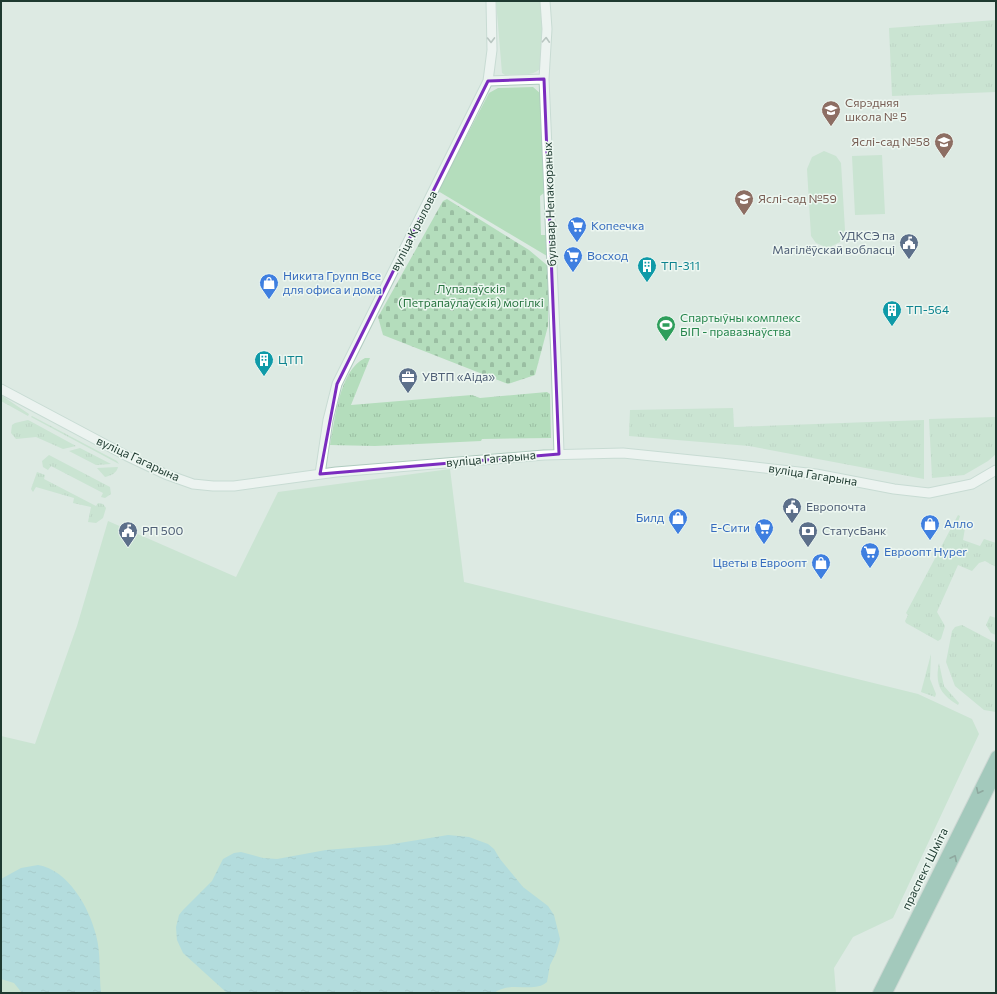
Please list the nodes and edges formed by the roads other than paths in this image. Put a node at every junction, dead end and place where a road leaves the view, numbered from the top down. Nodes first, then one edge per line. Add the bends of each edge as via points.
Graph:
1 (491, 1) edge
2 (545, 1) edge
3 (544, 79) junction
4 (488, 80) junction
5 (1, 389) edge
6 (559, 454) junction
7 (996, 470) edge
8 (320, 474) junction
9 (996, 756) edge
10 (996, 775) edge
11 (878, 993) edge
12 (886, 993) edge

1 -> 4 main road, вуліца Крылова via 492,50
3 -> 2 main road, бульвар Непакораных
3 - 4 main road
3 - 6 main road, бульвар Непакораных
4 - 8 main road, вуліца Крылова via 337,384 328,420
5 - 8 main road, вуліца Гагарына via 136,460 194,484 234,486
6 - 7 main road, вуліца Гагарына via 623,453 714,462 816,474 929,493 972,484
6 - 8 main road, вуліца Гагарына
9 -> 11 main road, праспект Шміта
12 -> 10 main road, праспект Шміта

